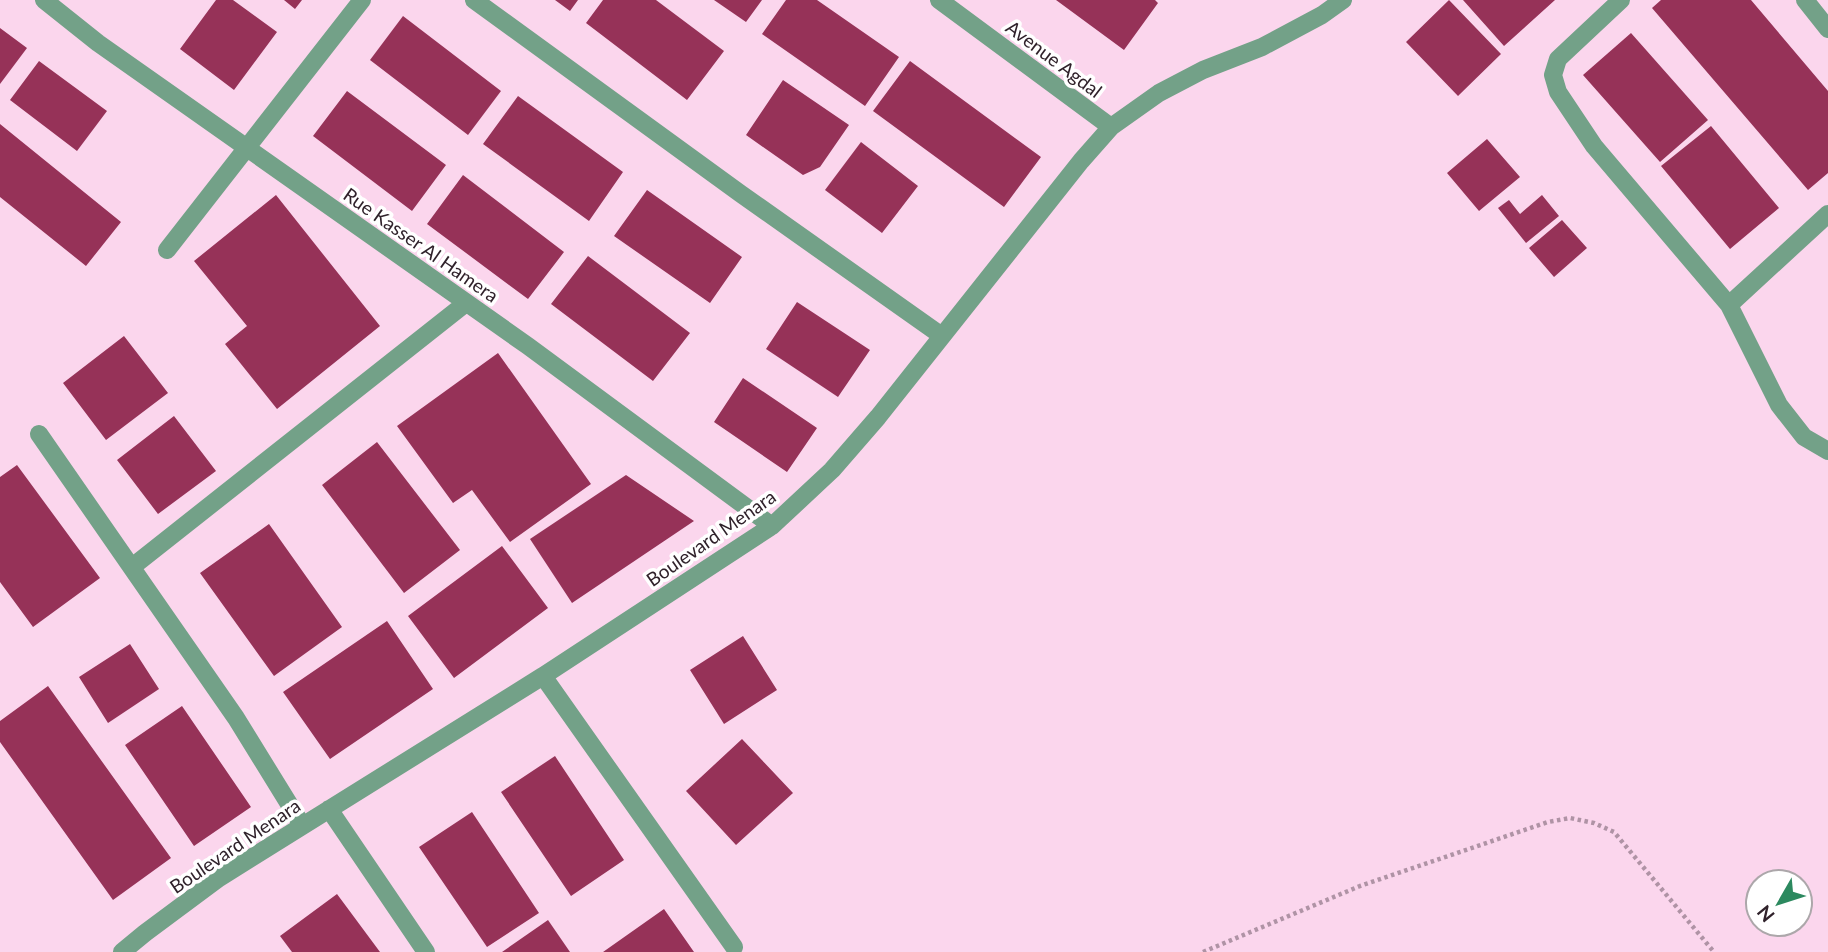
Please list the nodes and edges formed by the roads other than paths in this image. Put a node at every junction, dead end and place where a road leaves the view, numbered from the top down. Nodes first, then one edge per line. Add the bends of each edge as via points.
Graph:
1 (44, 0) edge
2 (362, 0) edge
3 (474, 0) edge
4 (939, 0) edge
5 (1343, 0) edge
6 (1621, 0) edge
7 (1805, 0) edge
8 (1828, 29) edge
9 (1111, 127) junction
10 (246, 148) junction
11 (1828, 214) edge
12 (167, 250) dead end
13 (466, 303) junction
14 (1729, 305) junction
15 (942, 336) junction
16 (39, 434) dead end
17 (1828, 451) edge
18 (772, 526) junction
19 (132, 567) junction
20 (543, 676) junction
21 (329, 808) junction
22 (302, 825) junction
23 (733, 947) dead end
24 (122, 952) edge
25 (426, 952) edge

1 - 10 street, Rue Kasser Al Hamera
2 - 10 street
3 - 15 street
4 - 9 street, Avenue Agdal
5 - 9 street, Boulevard Menara via 1262,47 1159,93
6 - 14 street via 1559,59 1553,75 1558,92 1594,146
7 - 8 street
9 - 15 street, Boulevard Menara
10 - 12 street
10 - 13 street, Rue Kasser Al Hamera
11 - 14 street
13 - 18 street, Rue Kasser Al Hamera
13 - 19 street
14 - 17 street via 1779,405 1804,437
15 - 18 street, Boulevard Menara via 832,470
16 - 19 street
18 - 20 street, Boulevard Menara
19 - 22 street via 236,718
20 - 21 street, Boulevard Menara
20 - 23 street
21 - 22 street, Boulevard Menara
21 - 25 street
22 - 24 street, Boulevard Menara via 219,878

